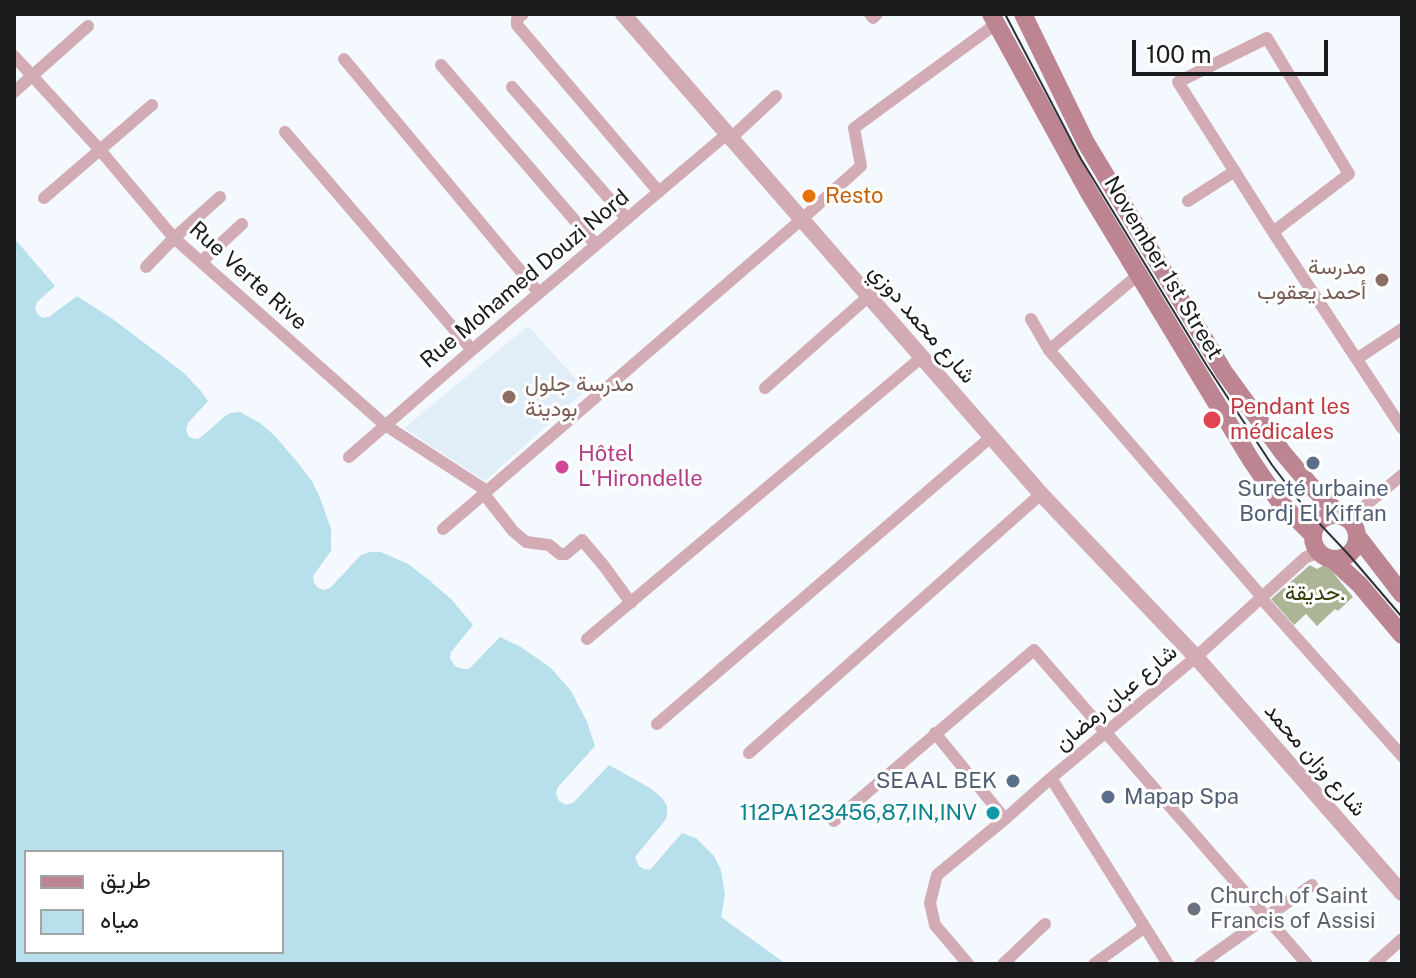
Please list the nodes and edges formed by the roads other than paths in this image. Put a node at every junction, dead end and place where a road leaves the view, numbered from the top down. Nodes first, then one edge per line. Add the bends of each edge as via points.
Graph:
1 (523, 14) edge
2 (623, 14) edge
3 (870, 14) edge
4 (877, 14) edge
5 (1023, 14) edge
6 (993, 19) edge
7 (88, 26) dead end
8 (14, 56) edge
9 (344, 59) dead end
10 (441, 65) dead end
11 (31, 76) junction
12 (512, 87) dead end
13 (14, 92) edge
14 (776, 96) dead end
15 (152, 105) dead end
16 (285, 132) dead end
17 (729, 136) junction
18 (100, 150) junction
19 (1235, 171) junction
20 (659, 192) junction
21 (220, 197) dead end
22 (44, 198) dead end
23 (1188, 201) dead end
24 (627, 219) junction
25 (802, 219) junction
26 (242, 224) dead end
27 (1273, 232) junction
28 (174, 238) junction
29 (596, 245) junction
30 (201, 262) junction
31 (146, 267) dead end
32 (1138, 275) junction
33 (539, 293) junction
34 (869, 296) junction
35 (1032, 321) dead end
36 (1402, 329) edge
37 (472, 350) junction
38 (1049, 350) junction
39 (922, 357) junction
40 (1358, 358) junction
41 (765, 388) dead end
42 (385, 425) junction
43 (1402, 428) edge
44 (991, 437) junction
45 (349, 457) dead end
46 (1402, 475) edge
47 (485, 493) junction
48 (1041, 494) junction
49 (1351, 525) junction
50 (443, 529) dead end
51 (1322, 549) junction
52 (1402, 594) edge
53 (1261, 598) junction
54 (631, 603) junction
55 (1402, 635) edge
56 (587, 639) dead end
57 (1196, 657) junction
58 (657, 724) dead end
59 (935, 733) junction
60 (1106, 733) junction
61 (749, 753) dead end
62 (1402, 756) edge
63 (1051, 778) junction
64 (1005, 819) junction
65 (834, 821) dead end
66 (1312, 885) dead end
67 (1402, 893) edge
68 (1267, 918) junction
69 (1045, 924) dead end
70 (1145, 927) junction
71 (1402, 939) edge
72 (968, 964) edge
73 (1003, 964) edge
74 (1094, 964) edge
75 (1168, 964) edge
76 (1200, 964) edge
77 (1307, 964) edge
78 (1374, 964) edge

1 - 20 street via 517,25
2 - 17 street, شارع محمد دوزي
3 - 4 street
5 - 49 main road, November 1st Street via 1086,143 1224,372 1283,453
6 - 25 street via 854,128 861,166
6 - 32 main road, November 1st Street
7 - 11 street
8 - 11 street, Rue Verte Rive
9 - 33 street
10 - 29 street
11 - 13 street
11 - 18 street, Rue Verte Rive
12 - 24 street
14 - 17 street, Rue Mohamed Douzi Nord
15 - 18 street
16 - 37 street
17 - 20 street, Rue Mohamed Douzi Nord
17 - 25 street, شارع محمد دوزي
18 - 22 street
18 - 28 street, Rue Verte Rive
19 - 23 street
19 - 27 street
19 - 27 street via 1178,82 1267,38 1349,174
20 - 24 street, Rue Mohamed Douzi Nord
21 - 28 street
24 - 29 street, Rue Mohamed Douzi Nord
25 - 34 street, شارع محمد دوزي
25 - 47 street
26 - 30 street
27 - 40 street
28 - 30 street, Rue Verte Rive
28 - 31 street
29 - 33 street, Rue Mohamed Douzi Nord
30 - 42 street, Rue Verte Rive
32 - 38 street
32 - 51 main road, November 1st Street via 1251,460
33 - 37 street, Rue Mohamed Douzi Nord
34 - 39 street, شارع محمد دوزي
34 - 41 street
35 - 38 street
36 - 40 street
37 - 42 street, Rue Mohamed Douzi Nord
38 - 53 street
39 - 44 street, شارع محمد دوزي
39 - 54 street
40 - 43 street
42 - 45 street, Rue Mohamed Douzi Nord
42 - 47 street, Rue Verte Rive
44 - 48 street, شارع محمد دوزي
44 - 58 street
46 - 49 street via 1360,510
47 - 50 street
47 - 54 street, Rue Verte Rive via 526,542 566,554 582,540
48 - 57 street, شارع محمد دوزي
48 - 61 street
49 - 51 main road via 1355,549 1347,557
49 - 51 main road via 1327,516 1321,520 1316,526
49 - 52 main road, November 1st Street
51 - 53 street, شارع عبان رمضان
51 - 55 main road, November 1st Street
53 - 57 street, شارع عبان رمضان
53 - 62 street
54 - 56 street
57 - 60 street, شارع عبان رمضان
57 - 67 street, شارع وزان محمد
59 - 60 street via 1034,650
59 - 64 street
59 - 65 street
60 - 63 street, شارع عبان رمضان
60 - 68 street
63 - 64 street, شارع عبان رمضان
63 - 70 street
64 - 72 street, شارع عبان رمضان via 937,875 930,903 935,925
66 - 68 street
68 - 76 street
68 - 77 street
69 - 73 street
70 - 74 street
70 - 75 street
71 - 78 street

